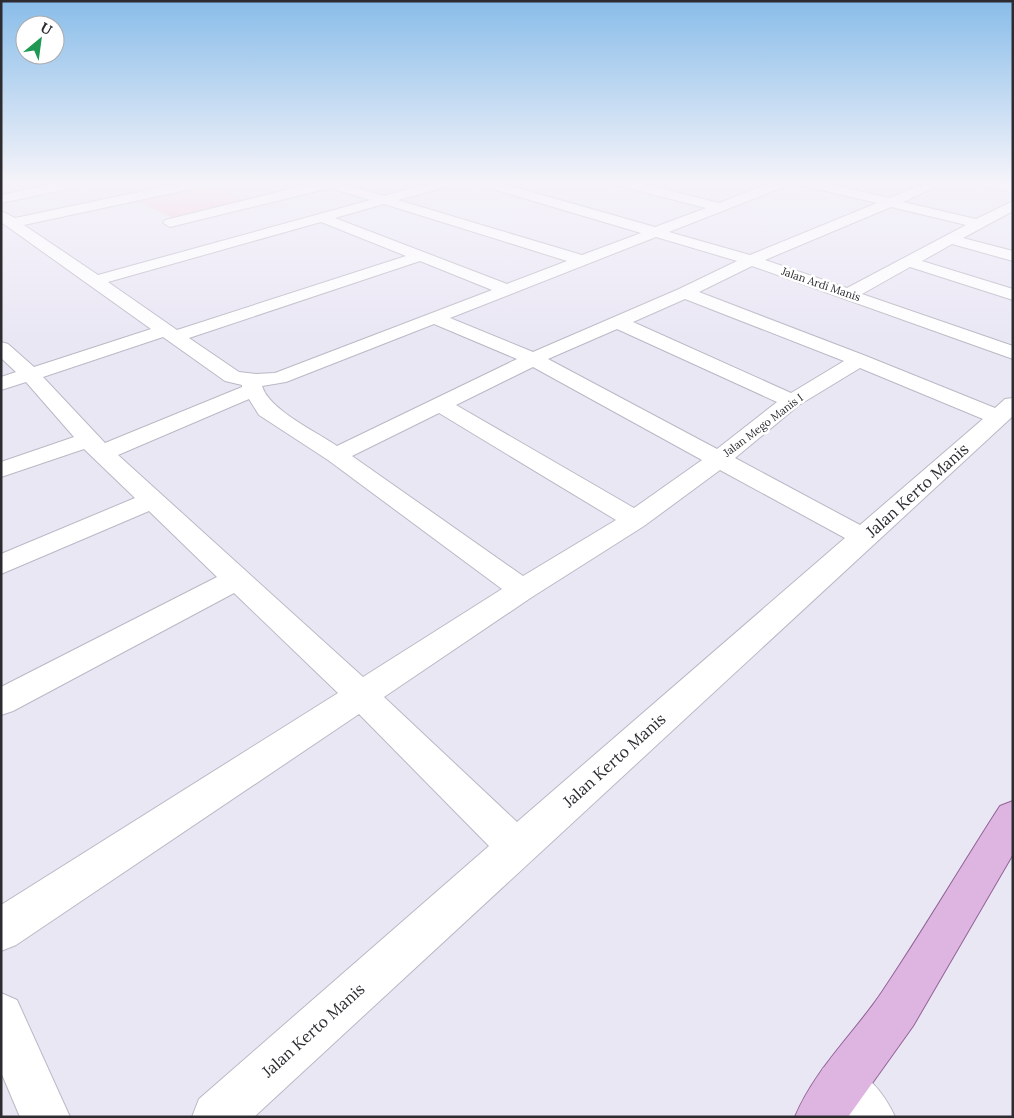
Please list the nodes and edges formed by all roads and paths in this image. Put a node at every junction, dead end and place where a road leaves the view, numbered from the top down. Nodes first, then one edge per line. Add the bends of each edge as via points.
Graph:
1 (28, 234) edge
2 (191, 234) edge
3 (262, 234) edge
4 (364, 234) edge
5 (495, 234) edge
6 (649, 234) edge
7 (662, 234) edge
8 (814, 234) edge
9 (959, 234) edge
10 (950, 239) junction
11 (214, 247) junction
12 (420, 256) junction
13 (1013, 256) edge
14 (751, 260) junction
15 (584, 261) junction
16 (910, 262) junction
17 (95, 280) junction
18 (508, 290) junction
19 (685, 293) junction
20 (849, 294) junction
21 (1013, 295) edge
22 (434, 318) junction
23 (617, 322) junction
24 (170, 334) junction
25 (1, 348) edge
26 (1013, 353) edge
27 (533, 359) junction
28 (859, 360) junction
29 (31, 375) junction
30 (1, 384) edge
31 (252, 385) junction
32 (792, 401) junction
33 (441, 405) junction
34 (1005, 411) edge
35 (95, 446) junction
36 (336, 455) junction
37 (718, 460) junction
38 (1, 470) edge
39 (153, 500) junction
40 (635, 520) junction
41 (864, 538) junction
42 (1, 565) edge
43 (237, 579) junction
44 (522, 590) junction
45 (361, 695) junction
46 (1, 702) edge
47 (1013, 818) edge
48 (516, 847) junction
49 (1, 930) edge
50 (1, 1016) edge
51 (844, 1106) edge
52 (45, 1117) edge
53 (217, 1117) edge

1 - 17 street
2 - 11 street
3 - 11 street
4 - 12 street
5 - 15 street
6 - 15 street
7 - 14 street, Jalan Ardi Manis
8 - 14 street
9 - 10 street
10 - 13 street
10 - 16 street
11 - 17 street
12 - 18 street
12 - 24 street
14 - 19 street
14 - 20 street, Jalan Ardi Manis
15 - 18 street
16 - 20 street
16 - 21 street
17 - 24 street
18 - 22 street
19 - 23 street
19 - 28 street
20 - 26 street, Jalan Ardi Manis
22 - 27 street
22 - 31 street via 279,378
23 - 27 street
23 - 32 street
24 - 29 street
24 - 31 street via 232,377
25 - 29 street
27 - 33 street
27 - 37 street
28 - 32 street, Jalan Mego Manis I
28 - 34 street
29 - 30 street
29 - 35 street
31 - 35 street
31 - 36 street via 266,410
32 - 37 street, Jalan Mego Manis I
33 - 36 street
33 - 40 street
34 - 41 street, Jalan Kerto Manis
35 - 38 street
35 - 39 street
36 - 44 street
37 - 40 street, Jalan Mego Manis I
37 - 41 street
39 - 42 street
39 - 43 street
40 - 44 street, Jalan Mego Manis I
41 - 48 street, Jalan Kerto Manis
43 - 45 street
43 - 46 street
44 - 45 street, Jalan Mego Manis I
45 - 48 street
45 - 49 street, Jalan Mego Manis I
47 - 51 main road via 897,1010
48 - 53 street, Jalan Kerto Manis
50 - 52 street

